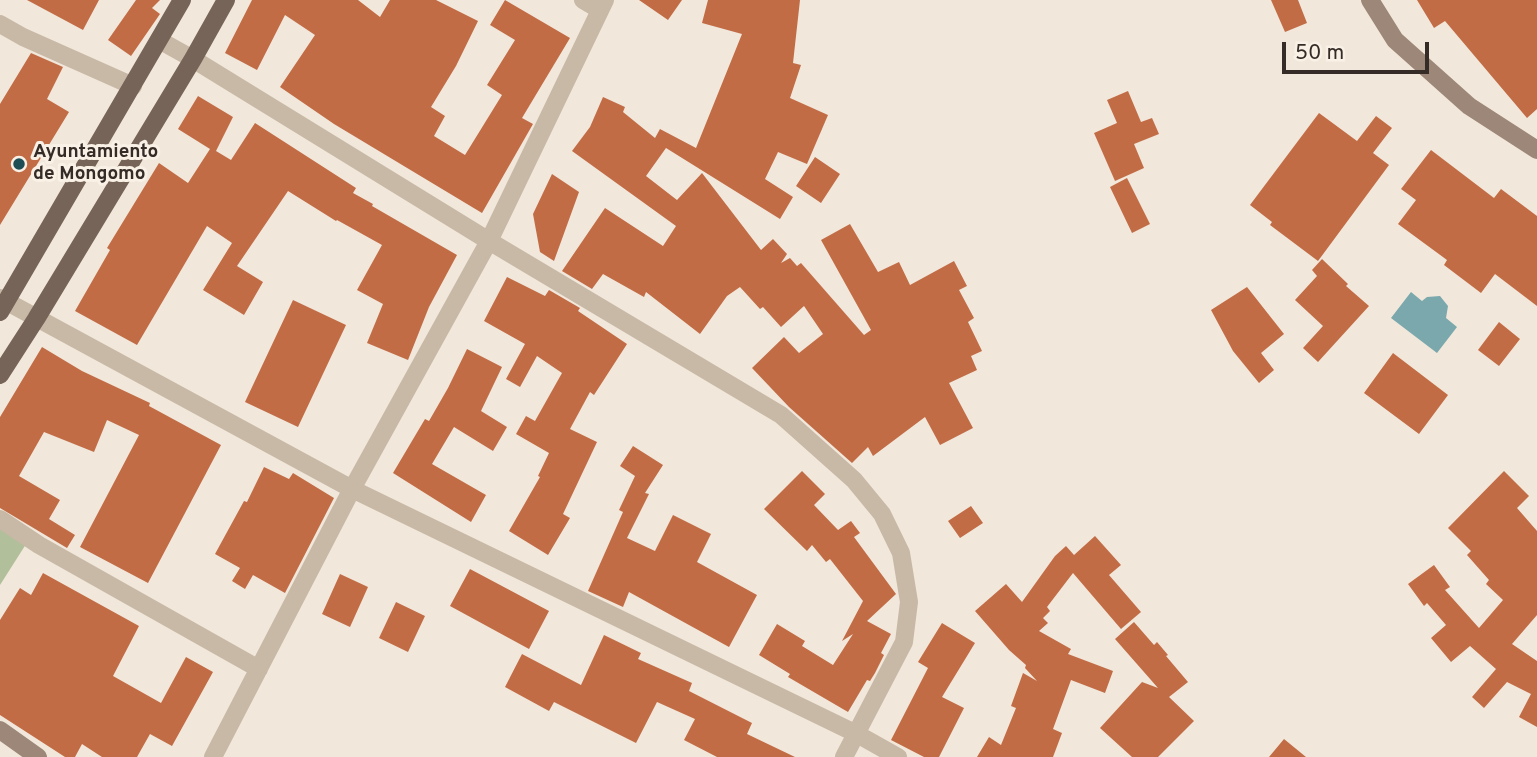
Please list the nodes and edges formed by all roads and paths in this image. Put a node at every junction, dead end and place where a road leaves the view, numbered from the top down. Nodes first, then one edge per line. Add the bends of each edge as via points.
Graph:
1 (182, 0) edge
2 (226, 0) edge
3 (583, 0) edge
4 (1370, 0) edge
5 (603, 5) edge
6 (0, 24) edge
7 (159, 40) junction
8 (193, 59) junction
9 (133, 86) junction
10 (1537, 150) edge
11 (489, 241) junction
12 (2, 304) edge
13 (36, 319) junction
14 (0, 374) edge
15 (352, 489) junction
16 (0, 519) edge
17 (259, 669) junction
18 (0, 730) edge
19 (857, 734) junction
20 (38, 757) edge
21 (213, 757) edge
22 (844, 757) edge
23 (898, 757) edge

1 - 7 main road
2 - 8 main road
3 - 5 street
4 - 10 street via 1395,40 1469,106
5 - 11 street
6 - 9 street
7 - 8 street
7 - 9 main road
8 - 11 street
8 - 13 main road
9 - 12 main road
11 - 15 street
11 - 19 street via 780,415 854,480 882,514 901,554 909,602 904,642
12 - 13 street
13 - 14 main road
13 - 15 street
15 - 17 street
15 - 19 street
16 - 17 street
17 - 21 street
18 - 20 street
19 - 22 street
19 - 23 street

